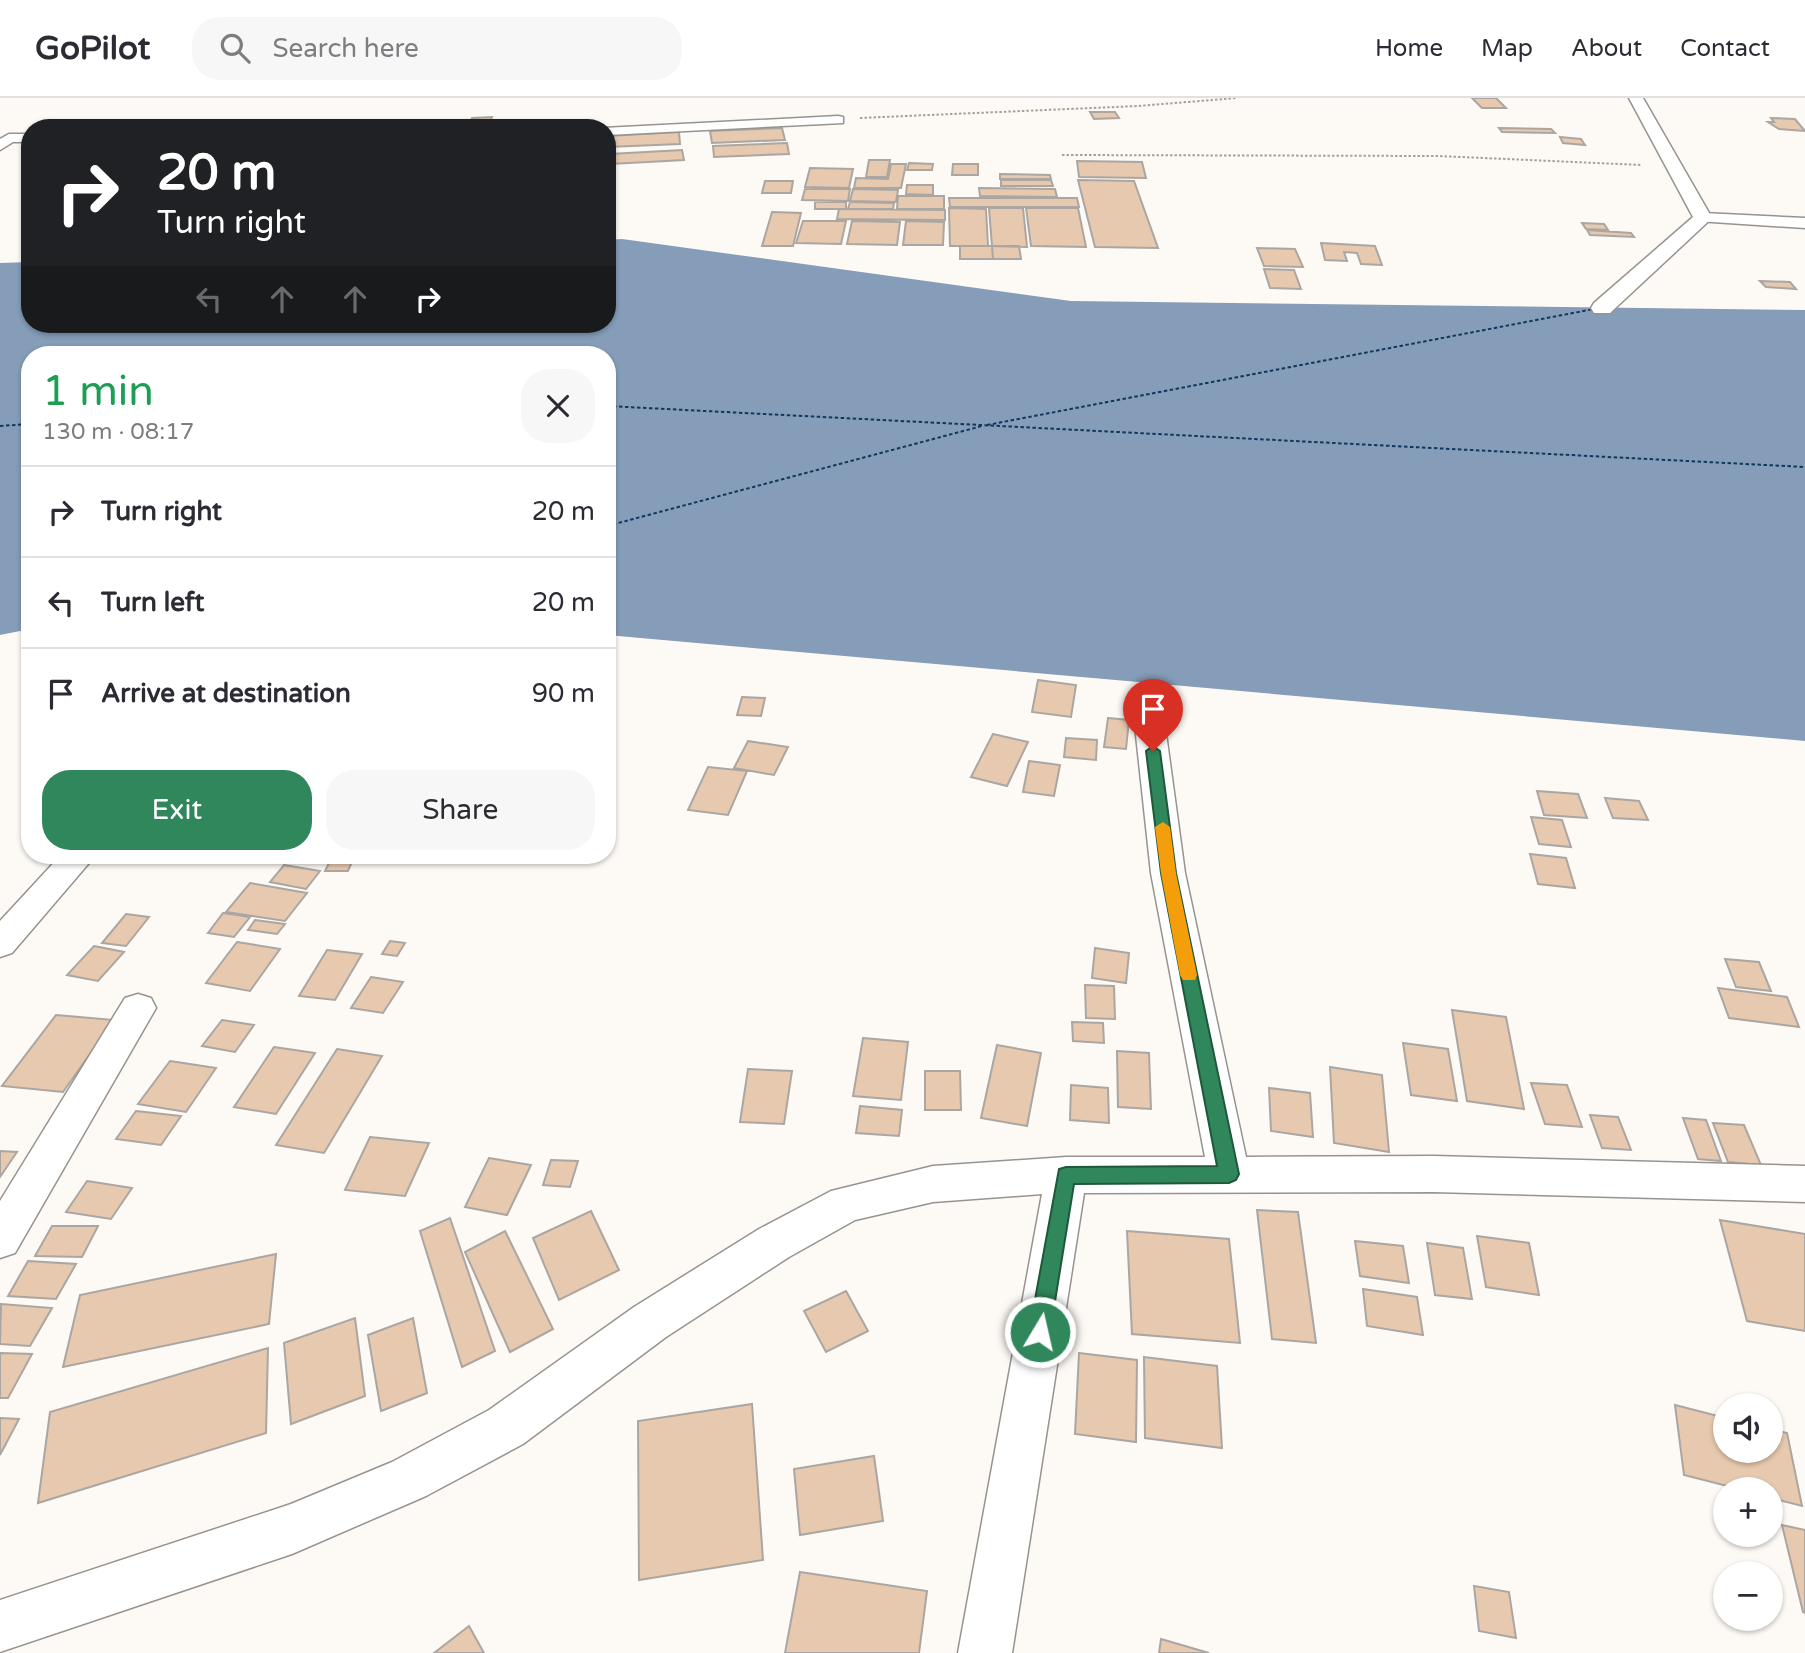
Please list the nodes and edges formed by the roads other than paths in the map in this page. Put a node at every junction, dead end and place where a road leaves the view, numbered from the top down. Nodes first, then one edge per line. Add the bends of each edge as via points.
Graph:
1 (1636, 98) edge
2 (838, 120) road end
3 (616, 131) edge
4 (21, 138) edge
5 (0, 146) edge
6 (1703, 218) junction
7 (1805, 223) edge
8 (1602, 308) dead end
9 (1150, 726) dead end
10 (72, 864) edge
11 (0, 944) edge
12 (138, 1008) dead end
13 (1229, 1174) junction
14 (1066, 1175) junction
15 (1805, 1184) edge
16 (0, 1239) edge
17 (0, 1626) edge
18 (985, 1653) edge

1 - 6 street
2 - 3 street
4 - 5 street via 9,138
6 - 7 street
6 - 8 street
9 - 13 street via 1168,873
10 - 11 street
12 - 16 street
13 - 14 street
13 - 15 street via 1434,1174
14 - 17 street via 933,1185 846,1204 774,1243 650,1322 506,1427 409,1479 292,1529
14 - 18 street

